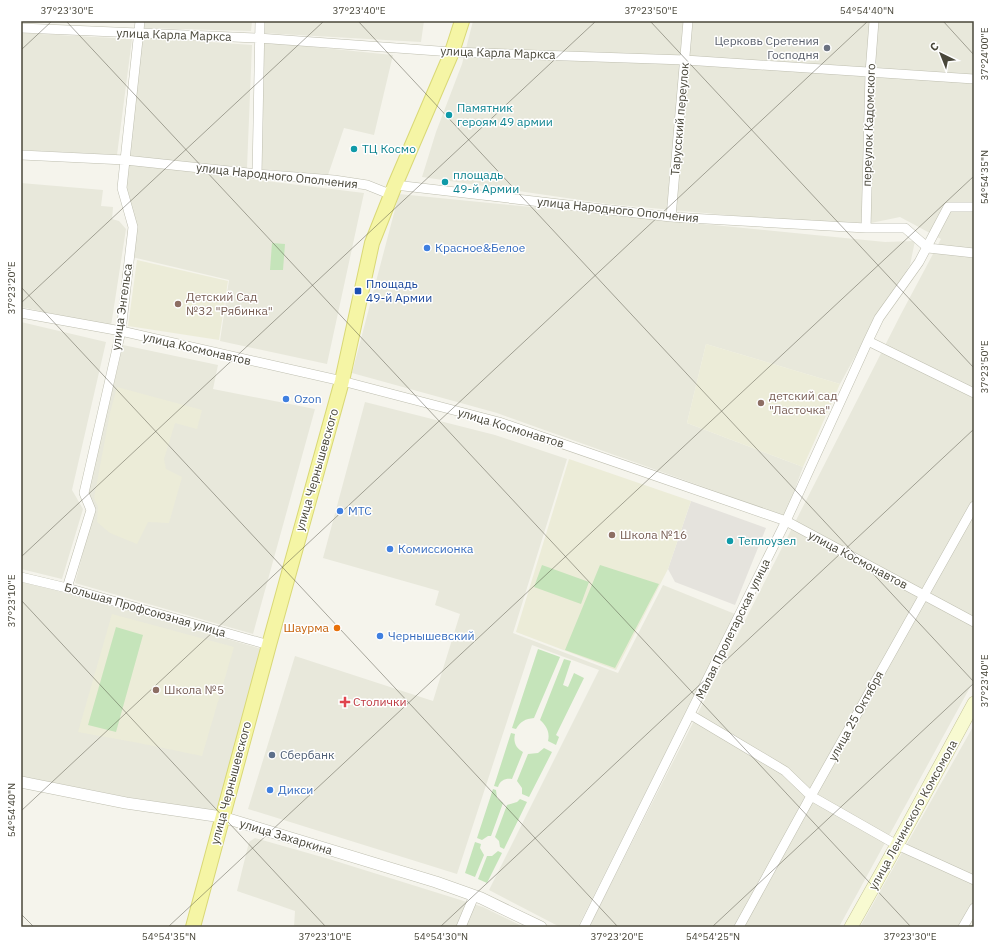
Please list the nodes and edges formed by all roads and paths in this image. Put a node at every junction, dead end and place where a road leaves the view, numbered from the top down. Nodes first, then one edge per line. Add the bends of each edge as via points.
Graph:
1 (140, 21) edge
2 (260, 21) edge
3 (462, 21) edge
4 (688, 21) edge
5 (874, 21) edge
6 (21, 28) edge
7 (139, 34) junction
8 (258, 38) junction
9 (452, 52) junction
10 (685, 60) junction
11 (870, 73) junction
12 (974, 80) edge
13 (21, 155) edge
14 (125, 160) junction
15 (257, 174) junction
16 (396, 185) junction
17 (974, 207) edge
18 (671, 217) junction
19 (866, 228) junction
20 (928, 248) junction
21 (974, 253) edge
22 (21, 313) edge
23 (121, 331) junction
24 (868, 341) junction
25 (342, 381) junction
26 (974, 393) edge
27 (974, 506) edge
28 (786, 521) junction
29 (21, 577) edge
30 (67, 588) junction
31 (924, 596) junction
32 (974, 622) edge
33 (269, 645) junction
34 (974, 703) edge
35 (691, 715) junction
36 (21, 782) edge
37 (811, 796) junction
38 (222, 817) junction
39 (897, 845) junction
40 (974, 880) edge
41 (474, 896) junction
42 (974, 908) edge
43 (193, 927) edge
44 (461, 927) edge
45 (541, 927) edge
46 (584, 927) edge
47 (739, 927) edge
48 (851, 927) edge
49 (963, 927) edge

1 - 7 street, улица Энгельса
2 - 8 street
3 - 9 main road, улица Чернышевского
4 - 10 street, Тарусский переулок
5 - 11 street, переулок Кадомского
6 - 7 street, улица Карла Маркса
7 - 8 street, улица Карла Маркса
7 - 14 street, улица Энгельса
8 - 9 street, улица Карла Маркса
8 - 15 street
9 - 10 street, улица Карла Маркса
9 - 16 main road, улица Чернышевского
10 - 11 street, улица Карла Маркса
10 - 18 street, Тарусский переулок
11 - 12 street, улица Карла Маркса
11 - 19 street, переулок Кадомского
13 - 14 street, улица Народного Ополчения
14 - 15 street, улица Народного Ополчения
14 - 23 street, улица Энгельса via 122,188 133,227
15 - 16 street, улица Народного Ополчения via 334,180 367,185 387,192
16 - 18 street, улица Народного Ополчения
16 - 25 main road, улица Чернышевского via 372,243
17 - 20 street, Малая Пролетарская улица via 948,207
18 - 19 street, улица Народного Ополчения
19 - 20 street, улица Народного Ополчения via 905,228
20 - 21 street
20 - 24 street, Малая Пролетарская улица via 879,318
22 - 23 street, улица Космонавтов
23 - 25 street, улица Космонавтов
23 - 30 street, улица Энгельса via 84,493 91,510
24 - 26 street
24 - 28 street, Малая Пролетарская улица
25 - 28 street, улица Космонавтов via 499,422
25 - 33 main road, улица Чернышевского
27 - 31 street, улица 25 Октября
28 - 31 street, улица Космонавтов
28 - 35 street, Малая Пролетарская улица
29 - 30 street, Большая Профсоюзная улица
30 - 33 street, Большая Профсоюзная улица
31 - 32 street, улица Космонавтов
31 - 37 street, улица 25 Октября
33 - 38 main road, улица Чернышевского
34 - 39 main road, улица Ленинского Комсомола
35 - 37 street via 786,771
35 - 46 street, Малая Пролетарская улица
36 - 38 street, улица Захаркина via 126,803
37 - 39 street
37 - 47 street, улица 25 Октября
38 - 41 street, улица Захаркина
38 - 43 main road, улица Чернышевского
39 - 40 street
39 - 48 main road, улица Ленинского Комсомола
41 - 44 street
41 - 45 street, улица Захаркина
42 - 49 street

